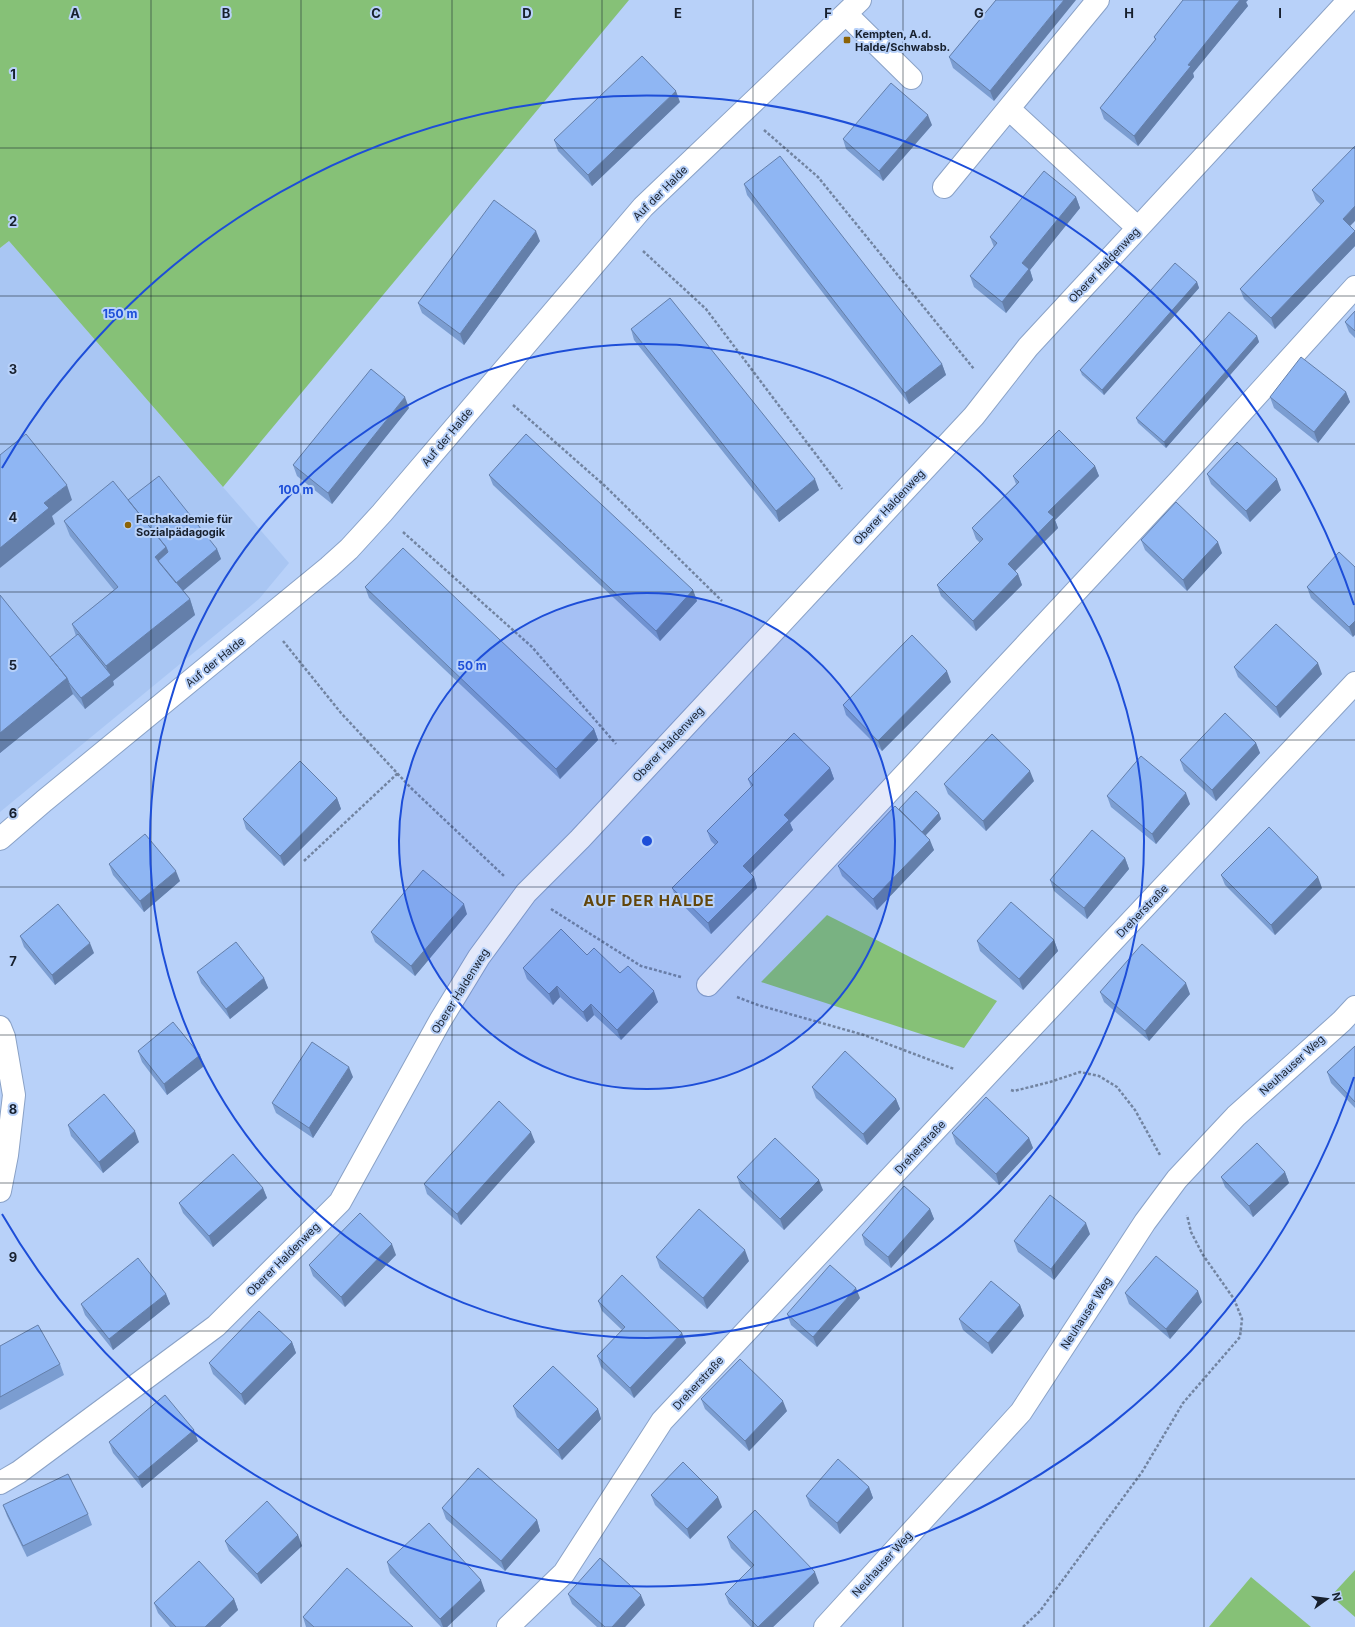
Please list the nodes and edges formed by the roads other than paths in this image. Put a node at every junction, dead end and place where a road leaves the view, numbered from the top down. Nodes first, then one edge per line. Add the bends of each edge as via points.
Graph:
1 (1098, 0) edge
2 (1349, 0) edge
3 (853, 7) edge
4 (911, 78) dead end
5 (1009, 109) junction
6 (944, 187) dead end
7 (1138, 228) junction
8 (1355, 287) edge
9 (1355, 683) edge
10 (0, 839) edge
11 (708, 985) dead end
12 (1355, 1007) edge
13 (0, 1027) edge
14 (0, 1191) edge
15 (0, 1484) edge
16 (508, 1627) edge
17 (825, 1627) edge

1 - 5 street
2 - 7 street, Oberer Haldenweg
3 - 4 street
3 - 10 street, Auf der Halde via 643,207 349,549
5 - 6 street
5 - 7 street
7 - 15 street, Oberer Haldenweg via 1028,347 974,416 580,839 526,893 479,957 440,1021 340,1202 216,1326
8 - 11 street via 1179,481
9 - 16 street, Dreherstraße via 662,1421 564,1573
12 - 17 street, Neuhauser Weg via 1236,1116 1177,1180 1145,1222 1021,1412
13 - 14 street via 14,1095

